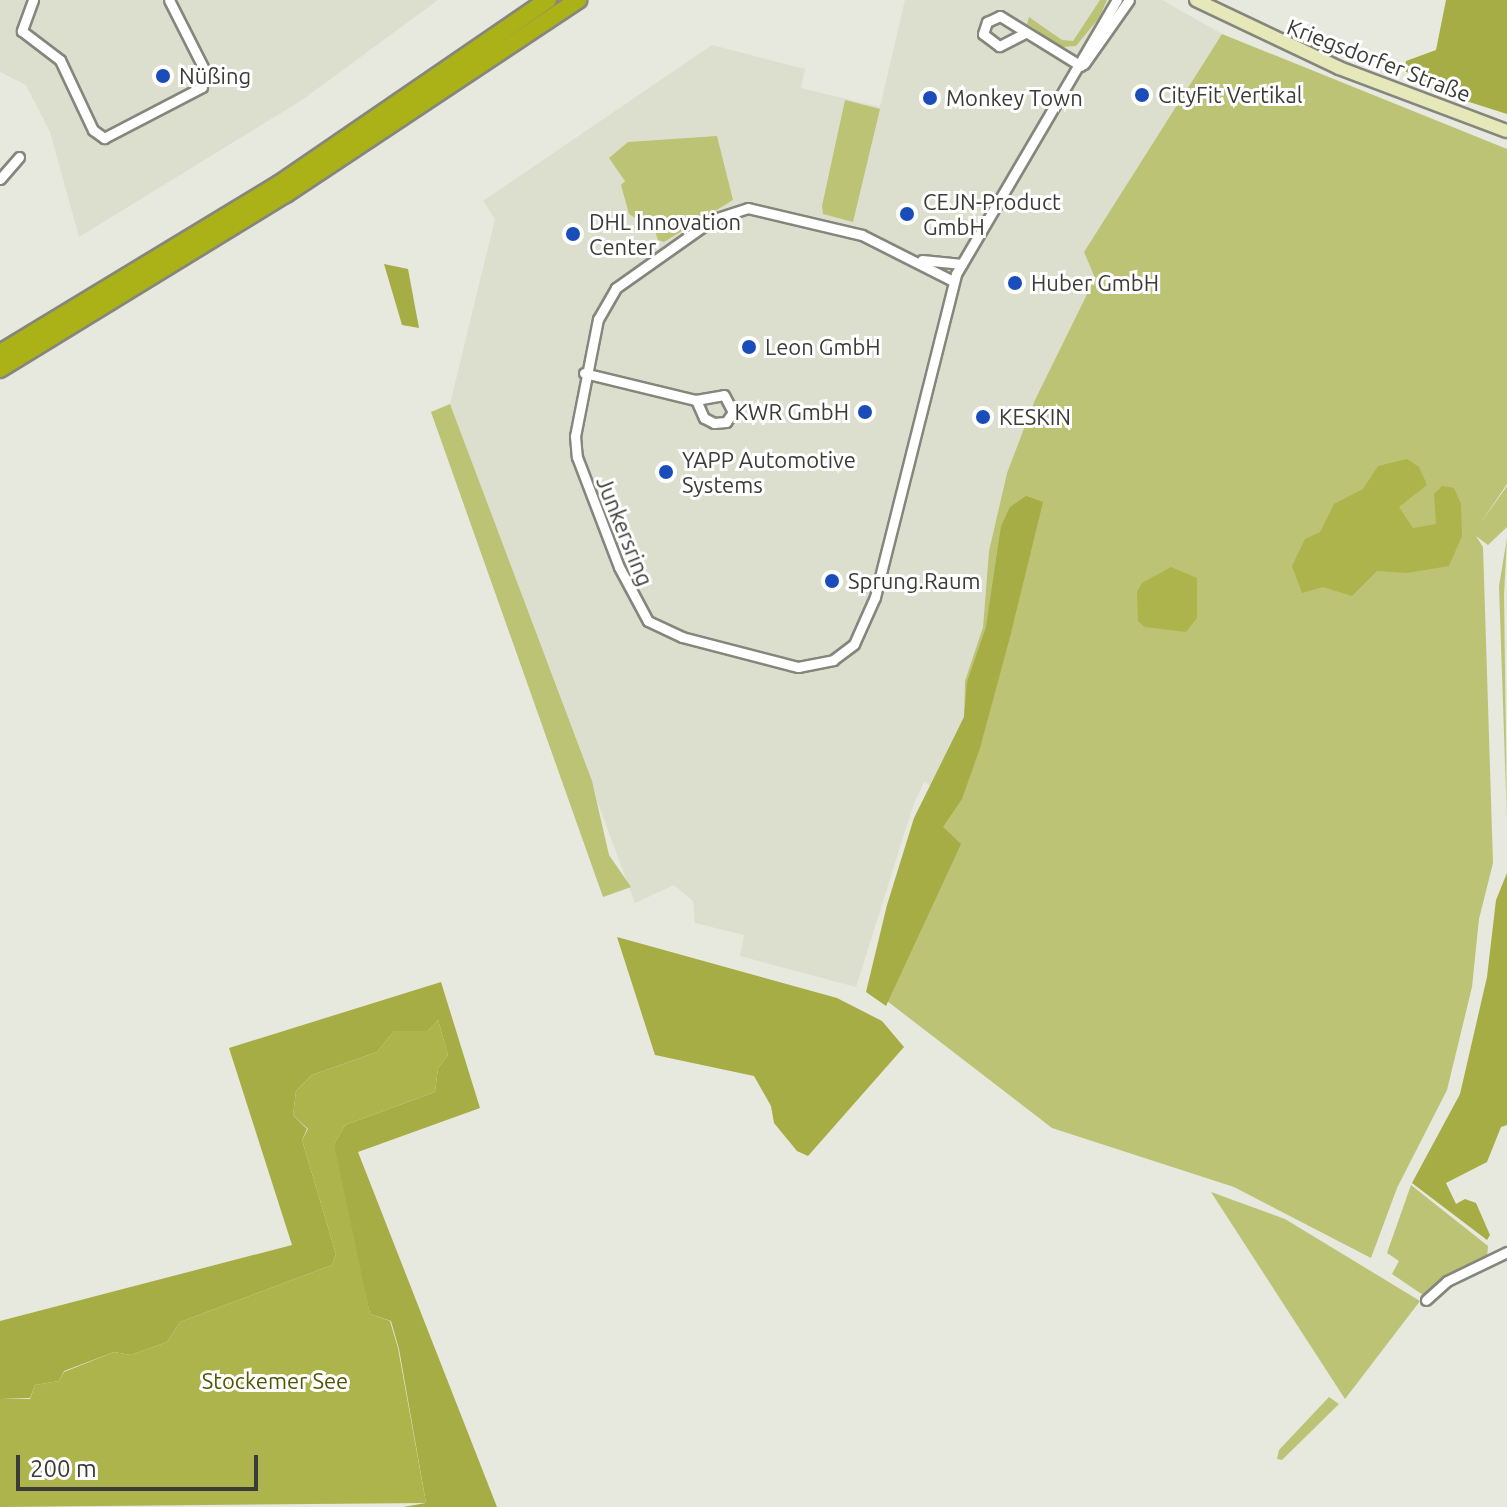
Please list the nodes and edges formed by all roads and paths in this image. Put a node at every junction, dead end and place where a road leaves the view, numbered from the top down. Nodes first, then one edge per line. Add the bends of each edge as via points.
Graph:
1 (33, 0) edge
2 (169, 0) edge
3 (548, 0) edge
4 (578, 0) edge
5 (588, 0) edge
6 (1117, 0) edge
7 (1129, 0) edge
8 (1196, 0) edge
9 (554, 18) junction
10 (1025, 33) dead end
11 (1081, 66) junction
12 (1507, 131) edge
13 (19, 157) dead end
14 (0, 179) edge
15 (915, 258) junction
16 (962, 264) junction
17 (953, 281) junction
18 (0, 353) edge
19 (0, 369) edge
20 (584, 373) junction
21 (696, 400) dead end
22 (1507, 1252) edge
23 (1426, 1300) dead end

1 - 2 street via 22,31 60,60 93,130 104,138 202,87 204,69
3 - 18 highway via 279,184
4 - 9 highway
5 - 9 highway
6 - 11 street, Junkersring
7 - 11 street, Junkersring
8 - 12 main road, Kriegsdorfer Straße via 1315,59
9 - 19 highway via 286,194
10 - 11 street
11 - 16 street, Junkersring
13 - 14 street
15 - 16 street, Junkersring
15 - 17 street, Junkersring
15 - 20 street, Junkersring via 801,217 760,208 728,212 616,288 598,319
16 - 17 street, Junkersring
17 - 20 street, Junkersring via 870,613 848,650 815,666 782,665 737,653 671,634 648,621 632,600 577,457
20 - 21 street
22 - 23 street via 1447,1281

